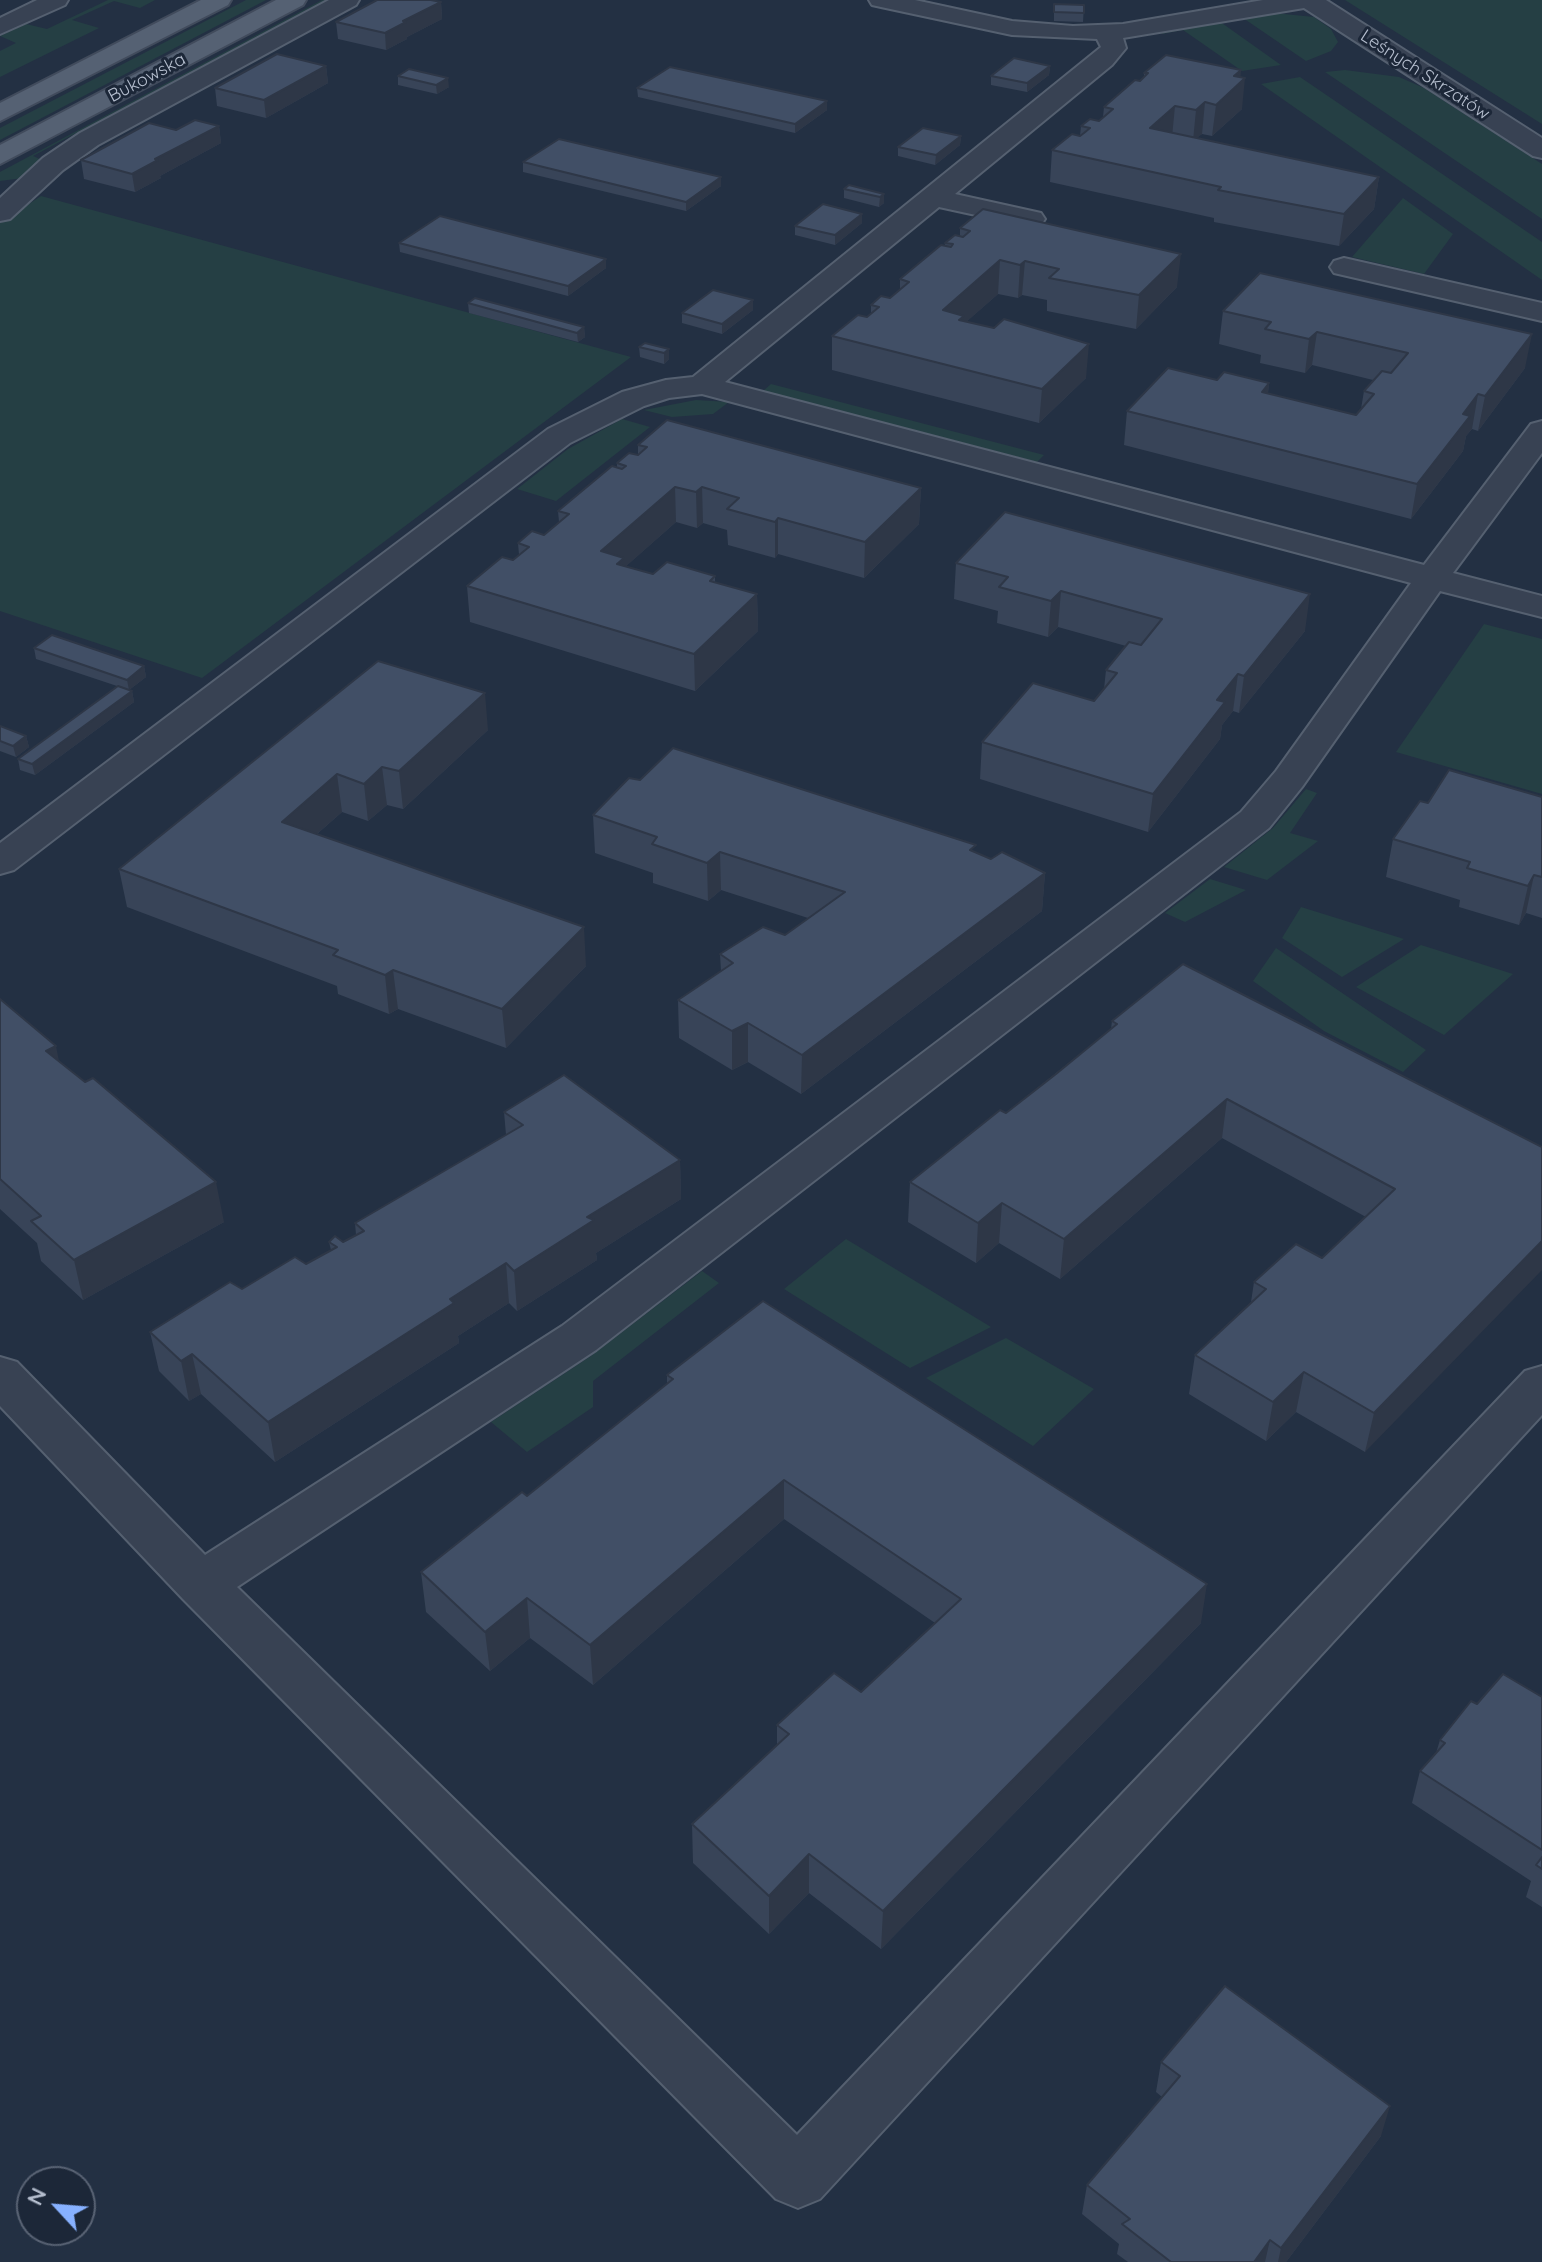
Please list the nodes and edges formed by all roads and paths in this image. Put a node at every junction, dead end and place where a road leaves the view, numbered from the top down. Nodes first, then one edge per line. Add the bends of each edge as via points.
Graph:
1 (56, 0) edge
2 (219, 0) edge
3 (294, 0) edge
4 (347, 0) edge
5 (881, 0) edge
6 (1308, 0) edge
7 (0, 27) edge
8 (1104, 33) junction
9 (0, 113) edge
10 (1542, 150) edge
11 (0, 156) edge
12 (931, 197) junction
13 (0, 213) edge
14 (1031, 219) edge
15 (1344, 267) edge
16 (1542, 312) edge
17 (702, 385) junction
18 (1542, 431) edge
19 (1434, 578) junction
20 (1542, 607) edge
21 (0, 862) edge
22 (0, 1375) edge
23 (1542, 1384) edge
24 (201, 1584) junction

1 - 7 street
2 - 9 main road, Bukowska
3 - 11 main road, Bukowska
4 - 13 street via 89,139
5 - 8 street via 1012,28
6 - 8 street
6 - 10 street, Leśnych Skrzatów
8 - 12 street via 1114,48 1103,60
12 - 14 street
12 - 17 street
15 - 16 street
17 - 19 street
17 - 21 street via 633,399 559,436
18 - 19 street
19 - 20 street
19 - 24 street via 1255,820 579,1338
22 - 24 street
23 - 24 street via 798,2178

